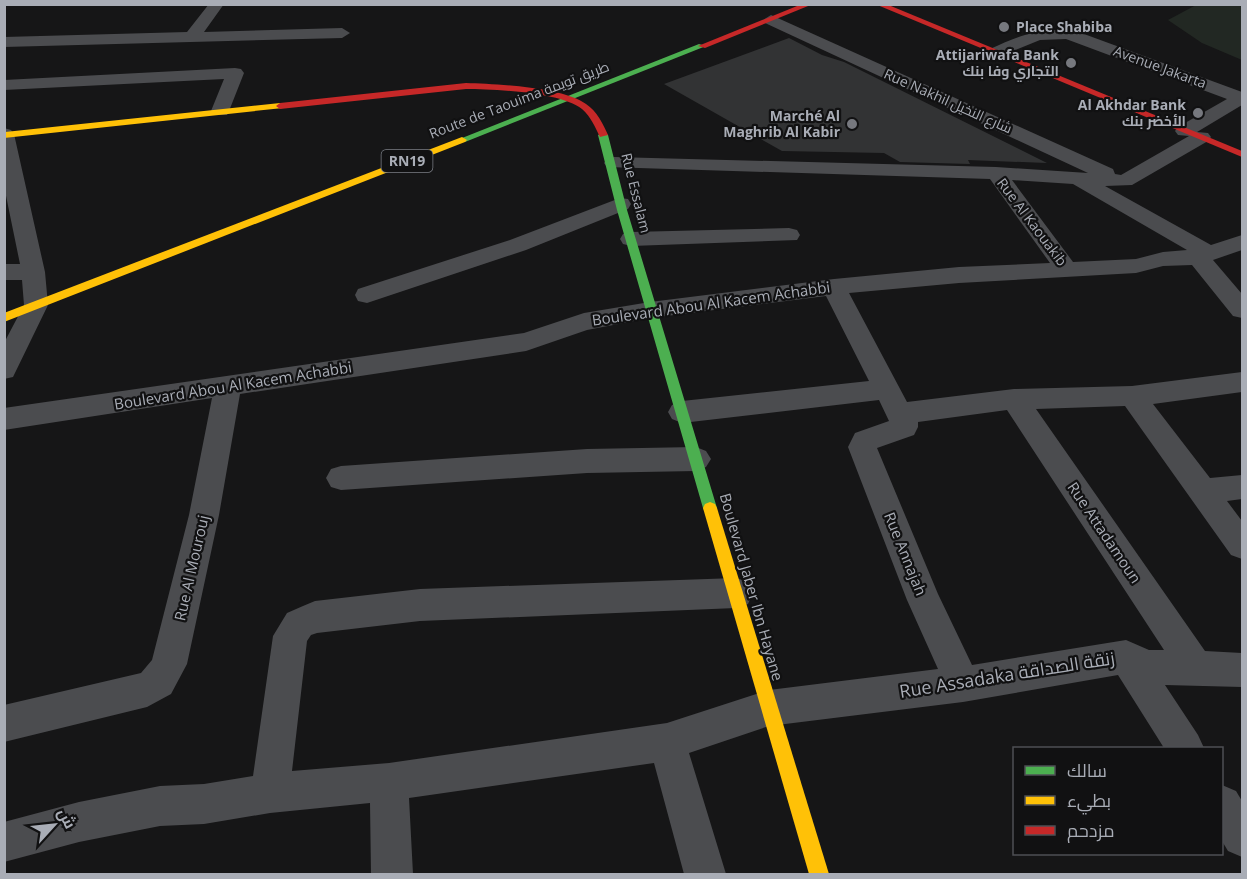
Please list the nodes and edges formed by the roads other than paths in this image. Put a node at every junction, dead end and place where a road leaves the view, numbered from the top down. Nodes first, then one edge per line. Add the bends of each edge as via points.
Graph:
1 (217, 4) edge
2 (810, 4) edge
3 (878, 4) edge
4 (771, 20) junction
5 (342, 33) dead end
6 (192, 37) junction
7 (4, 42) edge
8 (996, 53) junction
9 (4, 85) edge
10 (1242, 98) edge
11 (568, 99) junction
12 (220, 111) junction
13 (5, 134) edge
14 (1193, 134) junction
15 (1242, 154) edge
16 (614, 163) junction
17 (996, 173) junction
18 (1074, 177) junction
19 (1125, 181) junction
20 (620, 204) junction
21 (789, 235) dead end
22 (631, 239) junction
23 (1240, 245) edge
24 (1204, 255) junction
25 (1068, 271) junction
26 (4, 272) edge
27 (33, 272) junction
28 (834, 287) junction
29 (367, 295) dead end
30 (36, 305) junction
31 (650, 310) junction
32 (1242, 310) edge
33 (4, 318) edge
34 (4, 370) edge
35 (1242, 382) edge
36 (228, 387) junction
37 (887, 389) junction
38 (1132, 396) junction
39 (1014, 399) junction
40 (682, 412) junction
41 (4, 419) edge
42 (891, 424) junction
43 (696, 459) junction
44 (341, 478) dead end
45 (1242, 487) edge
46 (1204, 492) junction
47 (1242, 545) edge
48 (736, 593) junction
49 (1126, 657) junction
50 (1195, 667) junction
51 (1242, 670) edge
52 (963, 684) junction
53 (769, 708) junction
54 (4, 724) edge
55 (667, 742) junction
56 (1184, 747) edge
57 (388, 782) junction
58 (270, 793) junction
59 (1223, 808) edge
60 (1242, 837) edge
61 (4, 842) edge
62 (392, 874) edge
63 (705, 874) edge
64 (819, 874) edge

1 - 6 street
2 - 4 main road, Route de Taouima طريق تويمة / RN19
3 - 8 main road
4 - 11 main road, Route de Taouima طريق تويمة / RN19
4 - 19 street, Rue Nakhil شارع النخيل
5 - 6 street
6 - 7 street
8 - 10 street, Avenue Jakarta via 1043,33 1060,32
8 - 14 main road
9 - 12 street via 235,73
10 - 14 street
11 - 12 main road via 466,86
11 - 16 main road, Rue Essalam via 588,108
11 - 30 main road, Route de Taouima طريق تويمة / RN19
12 - 13 main road
13 - 27 street
14 - 15 main road
14 - 19 street
16 - 17 street
16 - 20 main road, Rue Essalam
17 - 18 street
17 - 25 street, Rue Al Kaouakib
18 - 19 street
18 - 24 street
20 - 22 main road, Rue Essalam
20 - 29 street via 518,245
21 - 22 street
22 - 31 main road, Rue Essalam
23 - 24 street, Boulevard Abou Al Kacem Achabbi
24 - 25 street, Boulevard Abou Al Kacem Achabbi
24 - 32 street
25 - 28 street, Boulevard Abou Al Kacem Achabbi via 958,275
26 - 27 street
27 - 30 street
28 - 31 street, Boulevard Abou Al Kacem Achabbi
28 - 37 street
30 - 33 main road, Route de Taouima طريق تويمة / RN19
30 - 34 street
31 - 36 street, Boulevard Abou Al Kacem Achabbi via 584,322 526,342
31 - 40 main road, Boulevard Jaber Ibn Hayane
35 - 38 street
36 - 41 street, Boulevard Abou Al Kacem Achabbi
36 - 54 street, Rue Al Mourouj via 204,515 169,664 156,685
37 - 40 street
37 - 42 street
38 - 39 street
38 - 46 street
39 - 42 street
39 - 50 street, Rue Attadamoun
40 - 43 main road, Boulevard Jaber Ibn Hayane
42 - 52 street, Rue Annajah via 863,442 862,447
43 - 44 street via 587,461
43 - 48 main road, Boulevard Jaber Ibn Hayane
45 - 46 street
46 - 47 street
48 - 53 main road, Boulevard Jaber Ibn Hayane
48 - 58 street via 420,605 315,617 299,624 290,636
49 - 50 street, Rue Assadaka زنقة الصداقة via 1148,667
49 - 52 street, Rue Assadaka زنقة الصداقة
49 - 56 street
50 - 51 street, Rue Assadaka زنقة الصداقة
52 - 53 street, Rue Assadaka زنقة الصداقة
53 - 55 street, Rue Assadaka زنقة الصداقة
53 - 64 main road, Boulevard Jaber Ibn Hayane
55 - 57 street, Rue Assadaka زنقة الصداقة
55 - 63 street
57 - 58 street, Rue Assadaka زنقة الصداقة
57 - 62 street
58 - 61 street, Rue Assadaka زنقة الصداقة via 204,804 160,806
59 - 60 street

